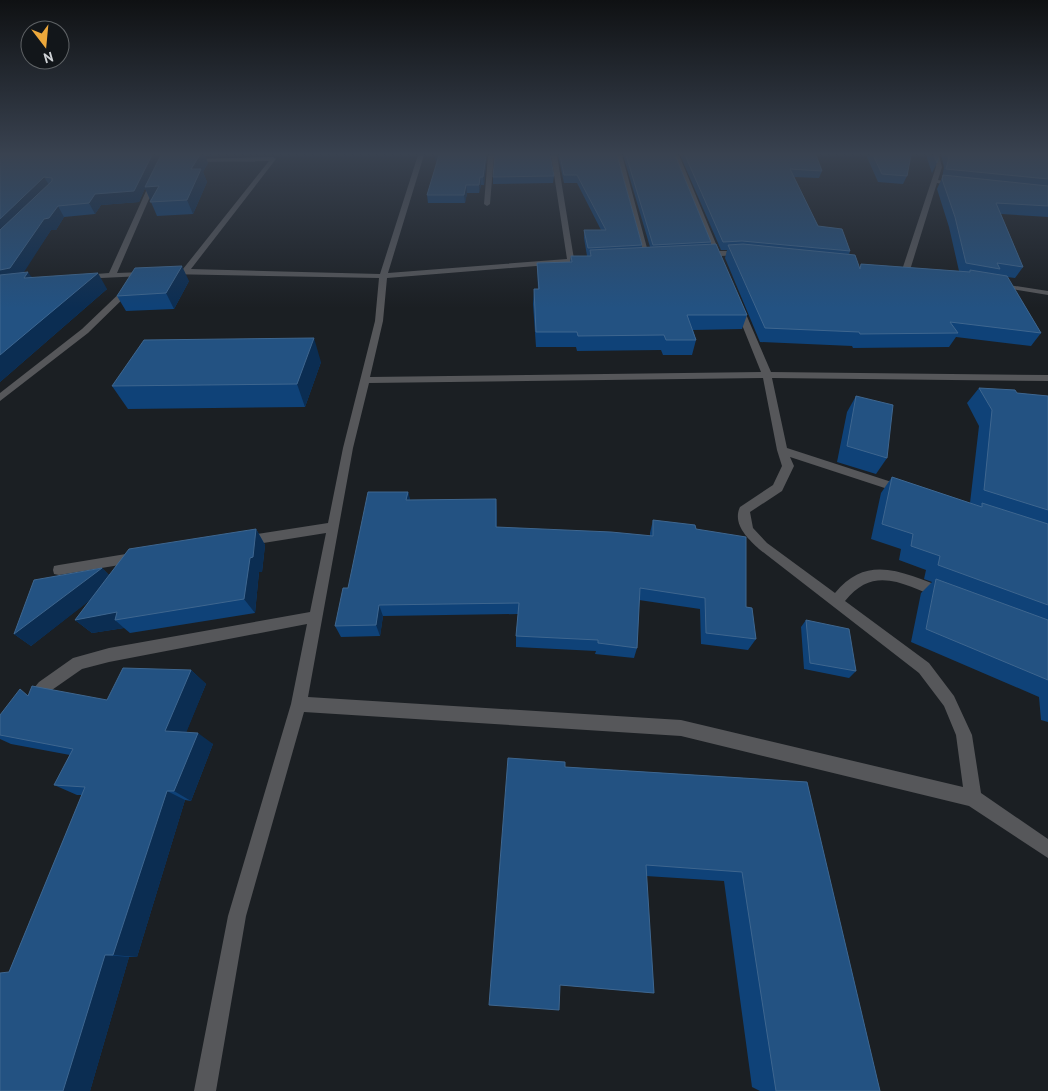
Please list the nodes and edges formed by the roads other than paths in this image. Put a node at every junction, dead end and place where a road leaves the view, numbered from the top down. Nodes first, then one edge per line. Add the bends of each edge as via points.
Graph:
1 (144, 206) edge
2 (236, 206) edge
3 (405, 206) edge
4 (562, 206) edge
5 (632, 206) edge
6 (696, 206) edge
7 (927, 206) edge
8 (715, 253) junction
9 (749, 253) edge
10 (696, 254) edge
11 (656, 256) edge
12 (637, 257) edge
13 (646, 257) junction
14 (599, 260) edge
15 (571, 261) junction
16 (896, 269) edge
17 (906, 270) junction
18 (185, 271) junction
19 (723, 271) edge
20 (916, 272) edge
21 (151, 274) junction
22 (112, 275) junction
23 (383, 276) junction
24 (74, 278) edge
25 (991, 284) edge
26 (1048, 293) edge
27 (734, 297) edge
28 (767, 375) junction
29 (1048, 378) edge
30 (365, 380) junction
31 (0, 398) edge
32 (782, 450) junction
33 (915, 493) edge
34 (333, 527) junction
35 (235, 542) edge
36 (147, 556) edge
37 (59, 570) dead end
38 (958, 599) edge
39 (836, 602) junction
40 (315, 618) junction
41 (299, 704) junction
42 (19, 714) edge
43 (973, 798) junction
44 (1048, 848) edge
45 (205, 1091) edge

1 - 22 street
2 - 18 street
3 - 23 street
4 - 15 street
5 - 13 street
6 - 8 street
7 - 17 street
8 - 9 street
8 - 10 street
8 - 19 street
11 - 13 street
12 - 13 street
14 - 15 street
15 - 23 street
16 - 17 street
17 - 20 street
18 - 21 street
18 - 23 street
21 - 22 street
21 - 31 street
22 - 24 street
23 - 30 street via 379,321
25 - 26 street
27 - 28 street
28 - 29 street
28 - 30 street
28 - 32 street
30 - 34 street
32 - 33 street
32 - 39 street via 788,466 778,488 744,510 747,530 762,546
34 - 35 street
34 - 40 street
36 - 37 street
38 - 39 street via 893,575 871,573 854,582
39 - 43 street via 924,668 949,701 964,735
40 - 41 street
40 - 42 street via 78,663 44,687
41 - 43 street via 681,728
41 - 45 street via 237,916
43 - 44 street

